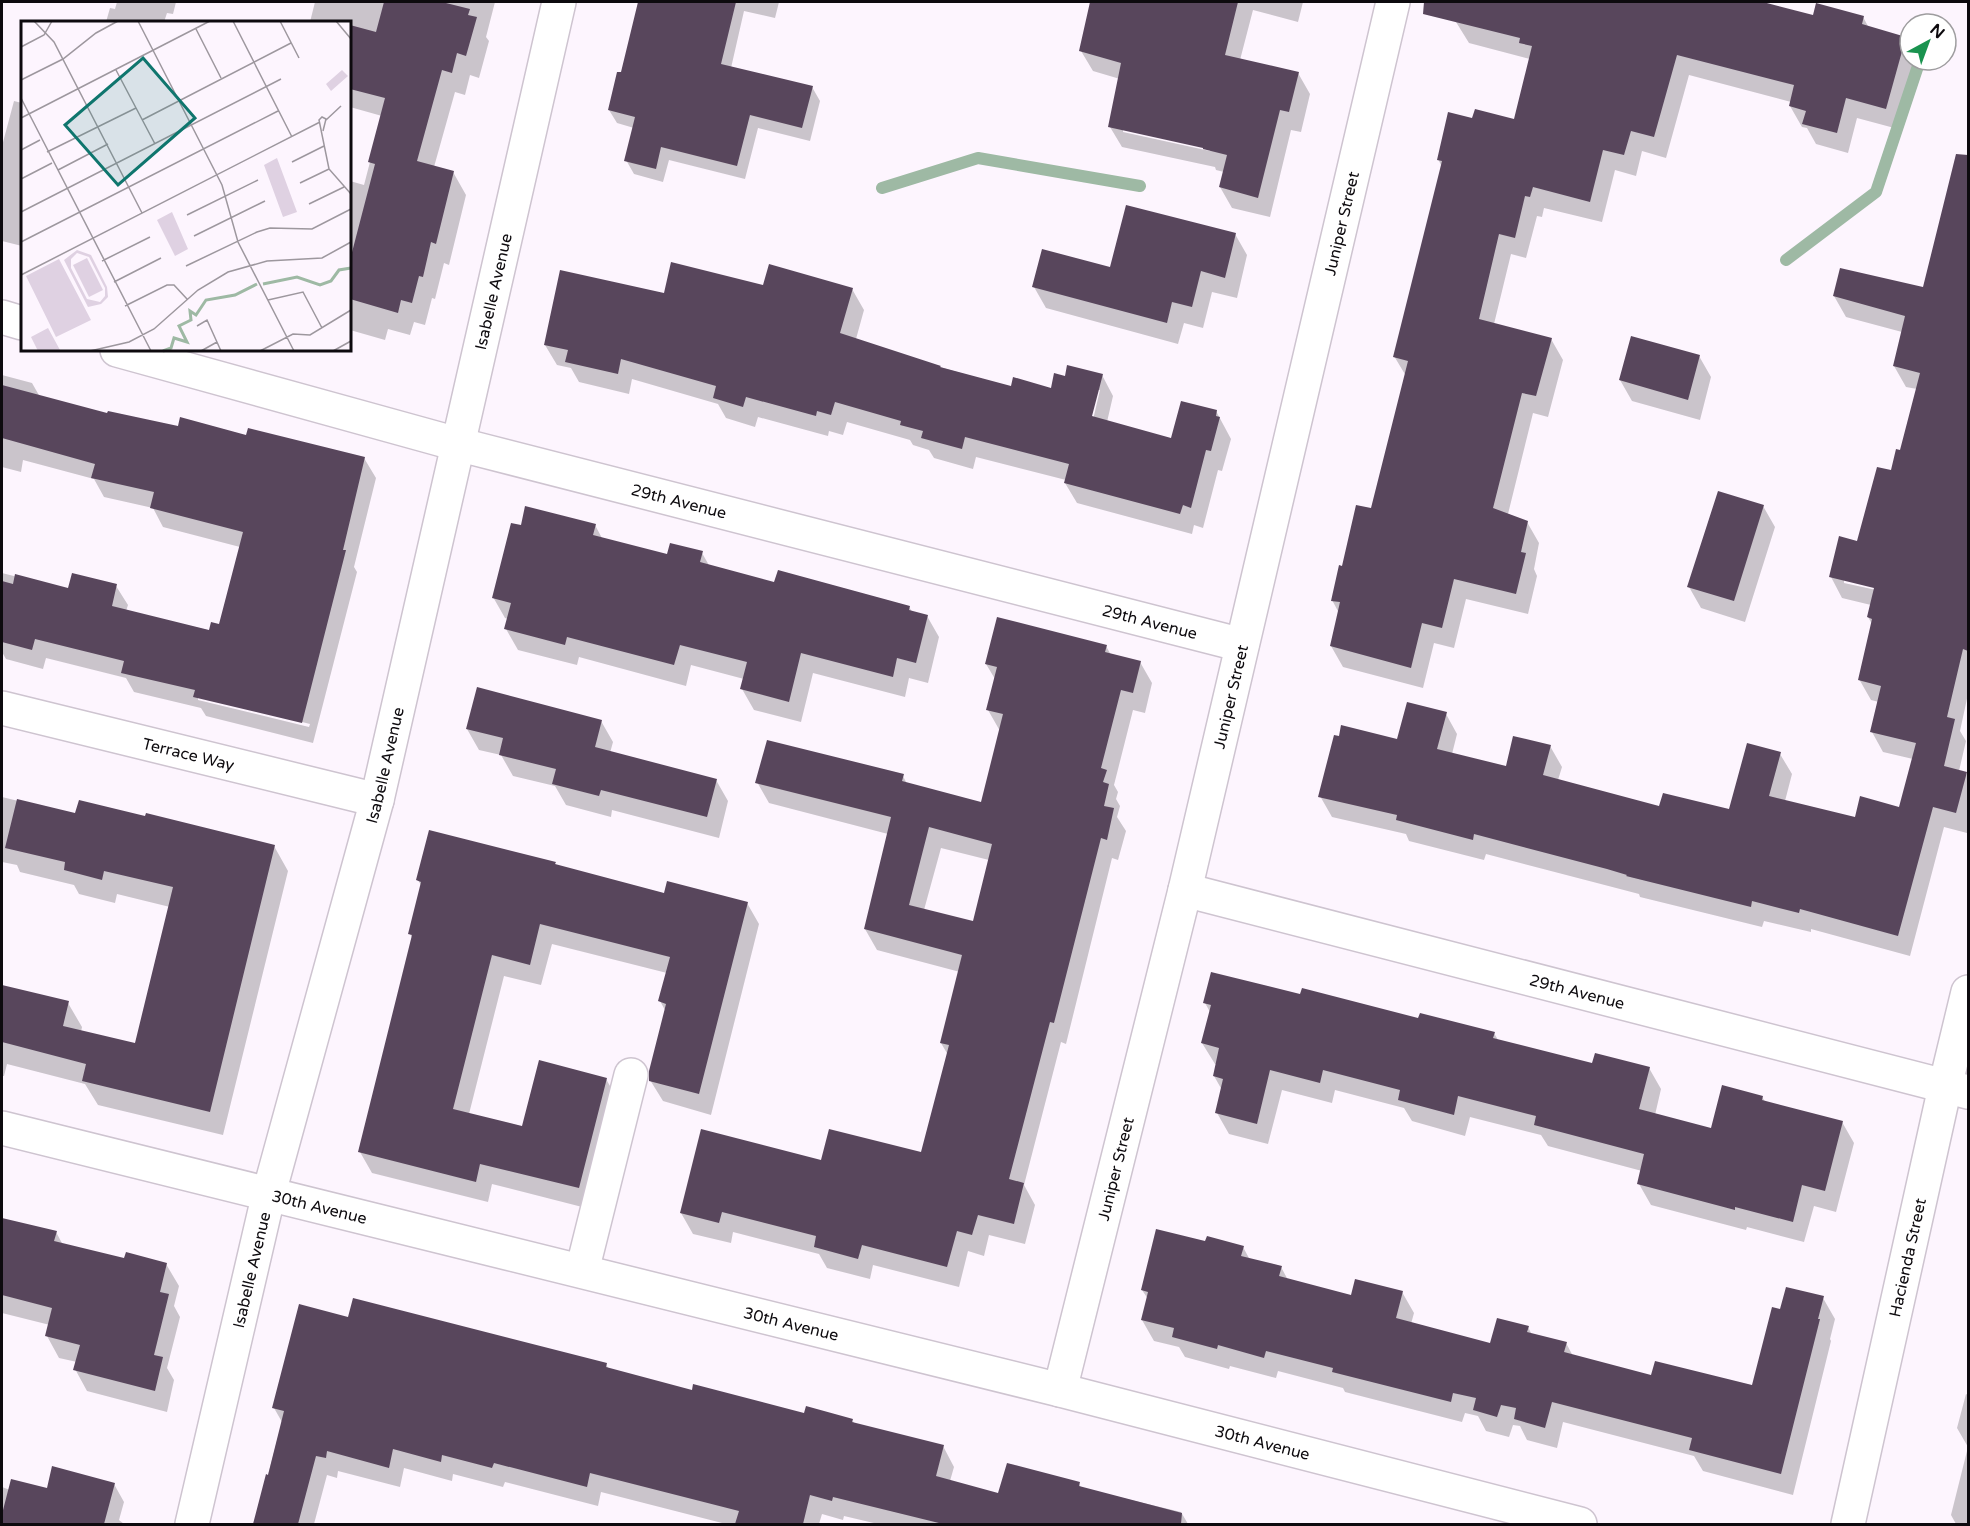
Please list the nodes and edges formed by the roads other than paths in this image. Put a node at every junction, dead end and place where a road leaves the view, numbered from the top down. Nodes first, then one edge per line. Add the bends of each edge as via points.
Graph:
1 (559, 2) edge
2 (1393, 2) edge
3 (2, 317) edge
4 (21, 323) edge
5 (121, 351) edge
6 (457, 444) junction
7 (1242, 645) junction
8 (2, 708) edge
9 (377, 800) junction
10 (1185, 890) junction
11 (1968, 992) edge
12 (631, 1075) dead end
13 (1957, 1089) edge
14 (2, 1128) edge
15 (269, 1193) junction
16 (582, 1271) junction
17 (1060, 1390) junction
18 (192, 1524) edge
19 (1580, 1524) edge
20 (1848, 1524) edge

1 - 6 street, Isabelle Avenue
2 - 7 street, Juniper Street
3 - 4 street
5 - 6 street, 29th Avenue
6 - 7 street, 29th Avenue
6 - 9 street, Isabelle Avenue
7 - 10 street, Juniper Street
8 - 9 street, Terrace Way
9 - 15 street, Isabelle Avenue
10 - 13 street, 29th Avenue
10 - 17 street, Juniper Street
11 - 13 street, Hacienda Street
12 - 16 street
13 - 20 street, Hacienda Street
14 - 15 street, 30th Avenue
15 - 16 street, 30th Avenue
15 - 18 street, Isabelle Avenue
16 - 17 street, 30th Avenue
17 - 19 street, 30th Avenue

